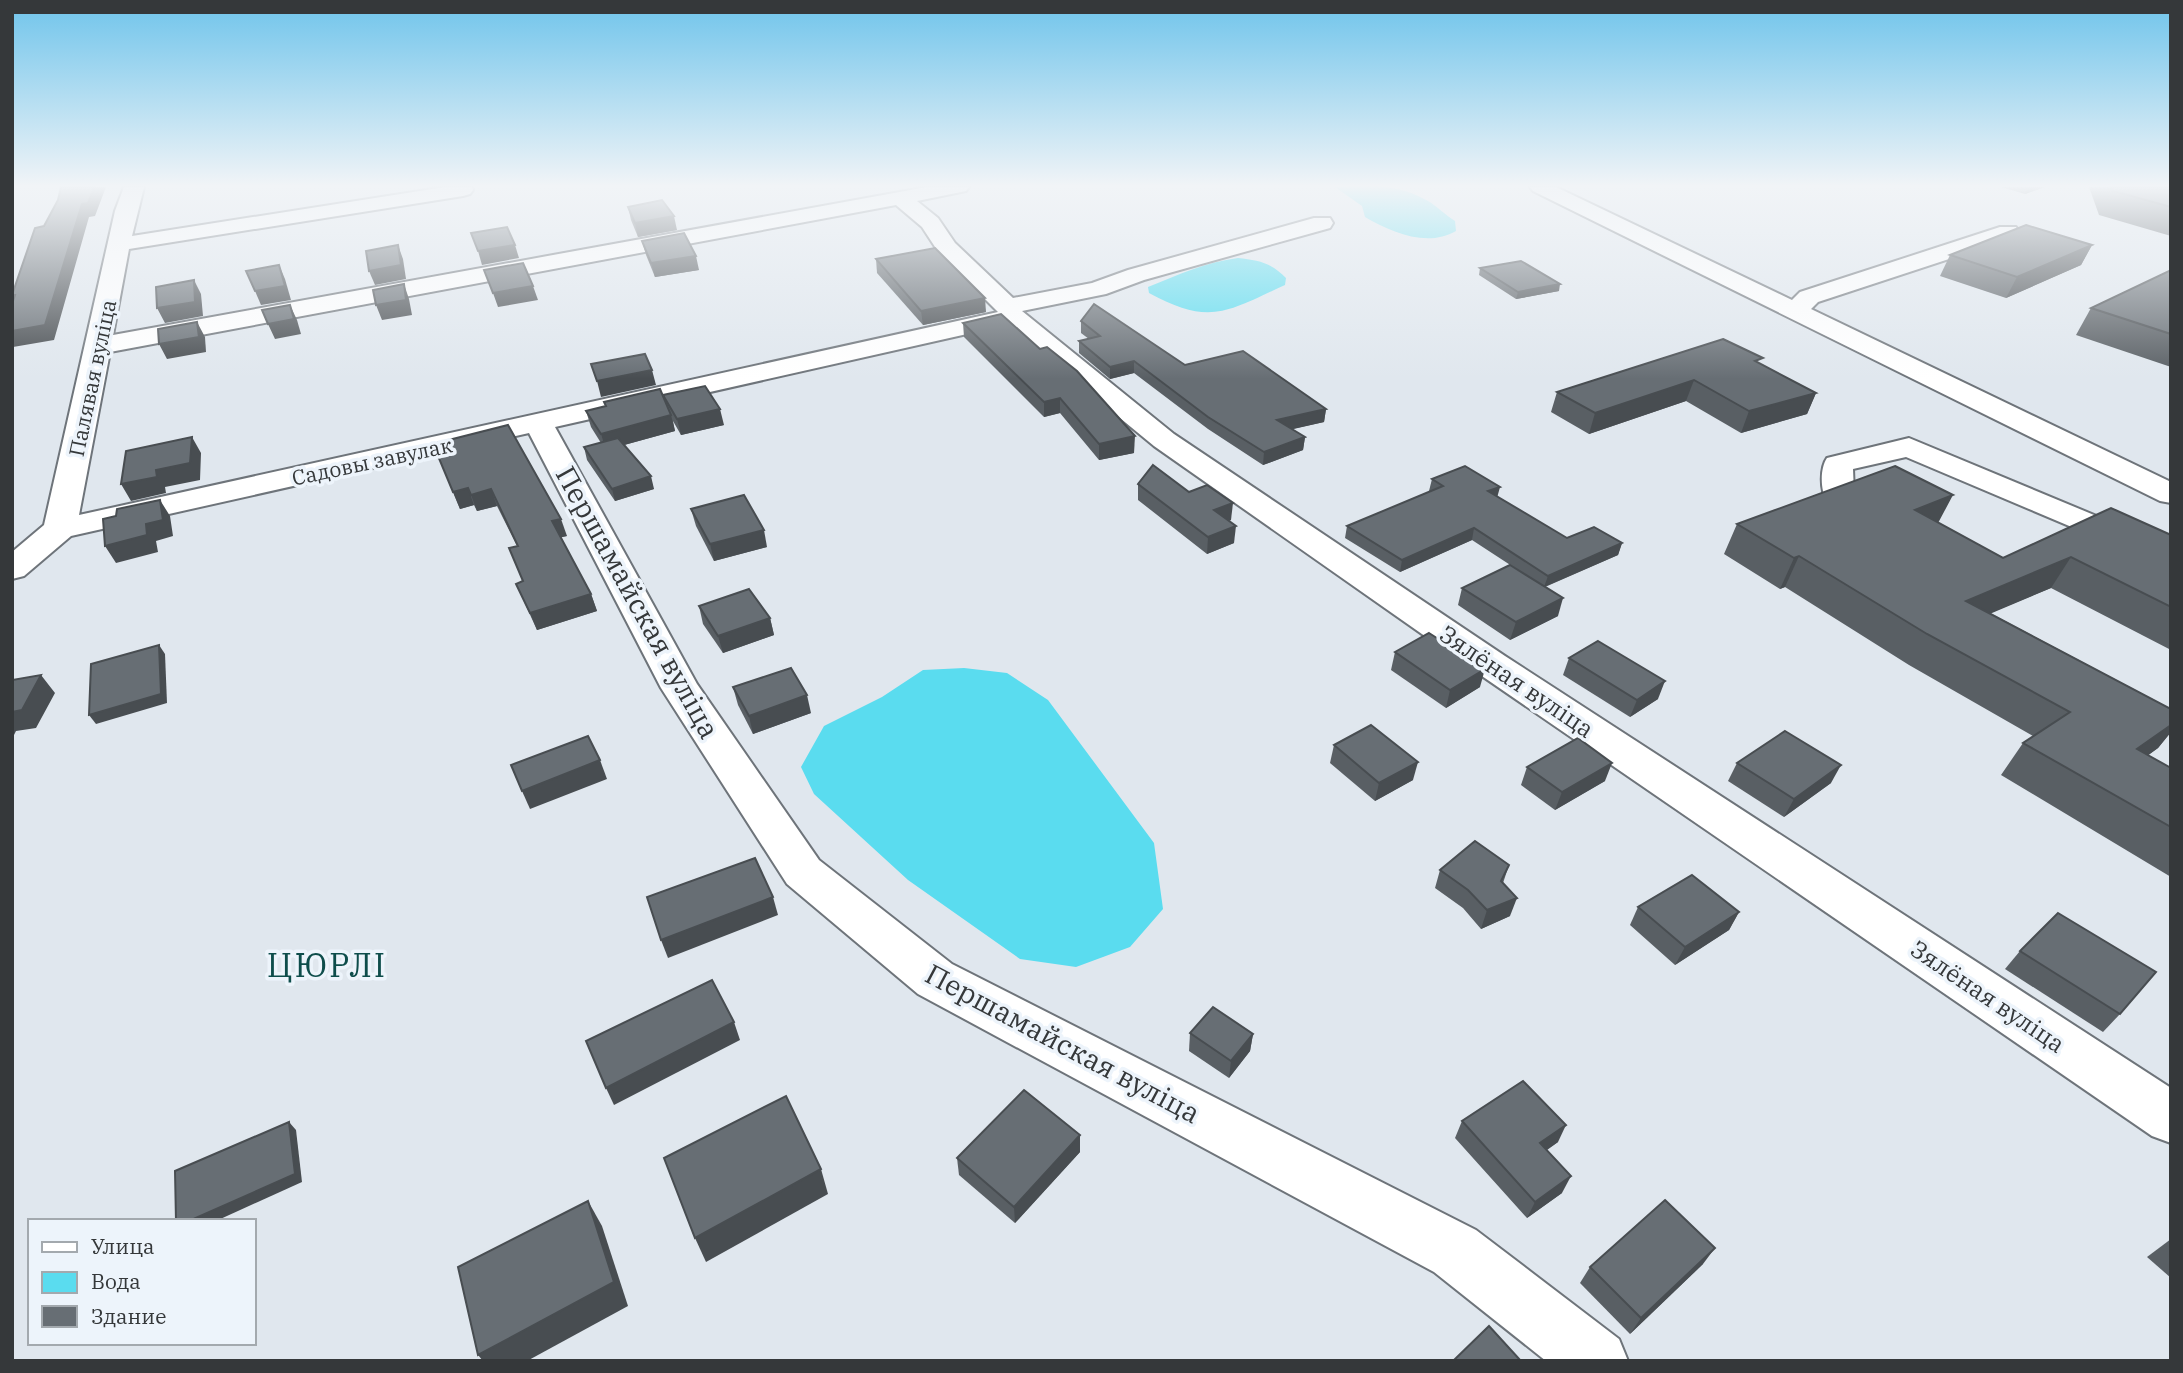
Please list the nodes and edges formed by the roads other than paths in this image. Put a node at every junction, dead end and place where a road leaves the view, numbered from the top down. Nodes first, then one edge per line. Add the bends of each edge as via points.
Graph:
1 (119, 251) edge
2 (613, 251) edge
3 (950, 251) edge
4 (1222, 251) edge
5 (1672, 251) edge
6 (1950, 251) edge
7 (1010, 311) junction
8 (1796, 311) junction
9 (98, 346) junction
10 (539, 424) junction
11 (1838, 494) edge
12 (2171, 494) edge
13 (60, 530) junction
14 (2171, 559) edge
15 (12, 569) edge
16 (2171, 1118) edge
17 (1597, 1361) edge

1 - 9 street, Палявая вуліца
2 - 9 street
3 - 7 street, Зялёная вуліца
4 - 7 street, Садовы завулак
5 - 8 street
6 - 8 street via 1809,297
7 - 10 street, Садовы завулак
7 - 16 street, Зялёная вуліца via 1164,440
8 - 12 street
9 - 13 street, Палявая вуліца
10 - 13 street, Садовы завулак
10 - 17 street, Першамайская вуліца via 680,688 803,872 935,979 1455,1251
11 - 14 street via 1838,464 1909,447
13 - 15 street

